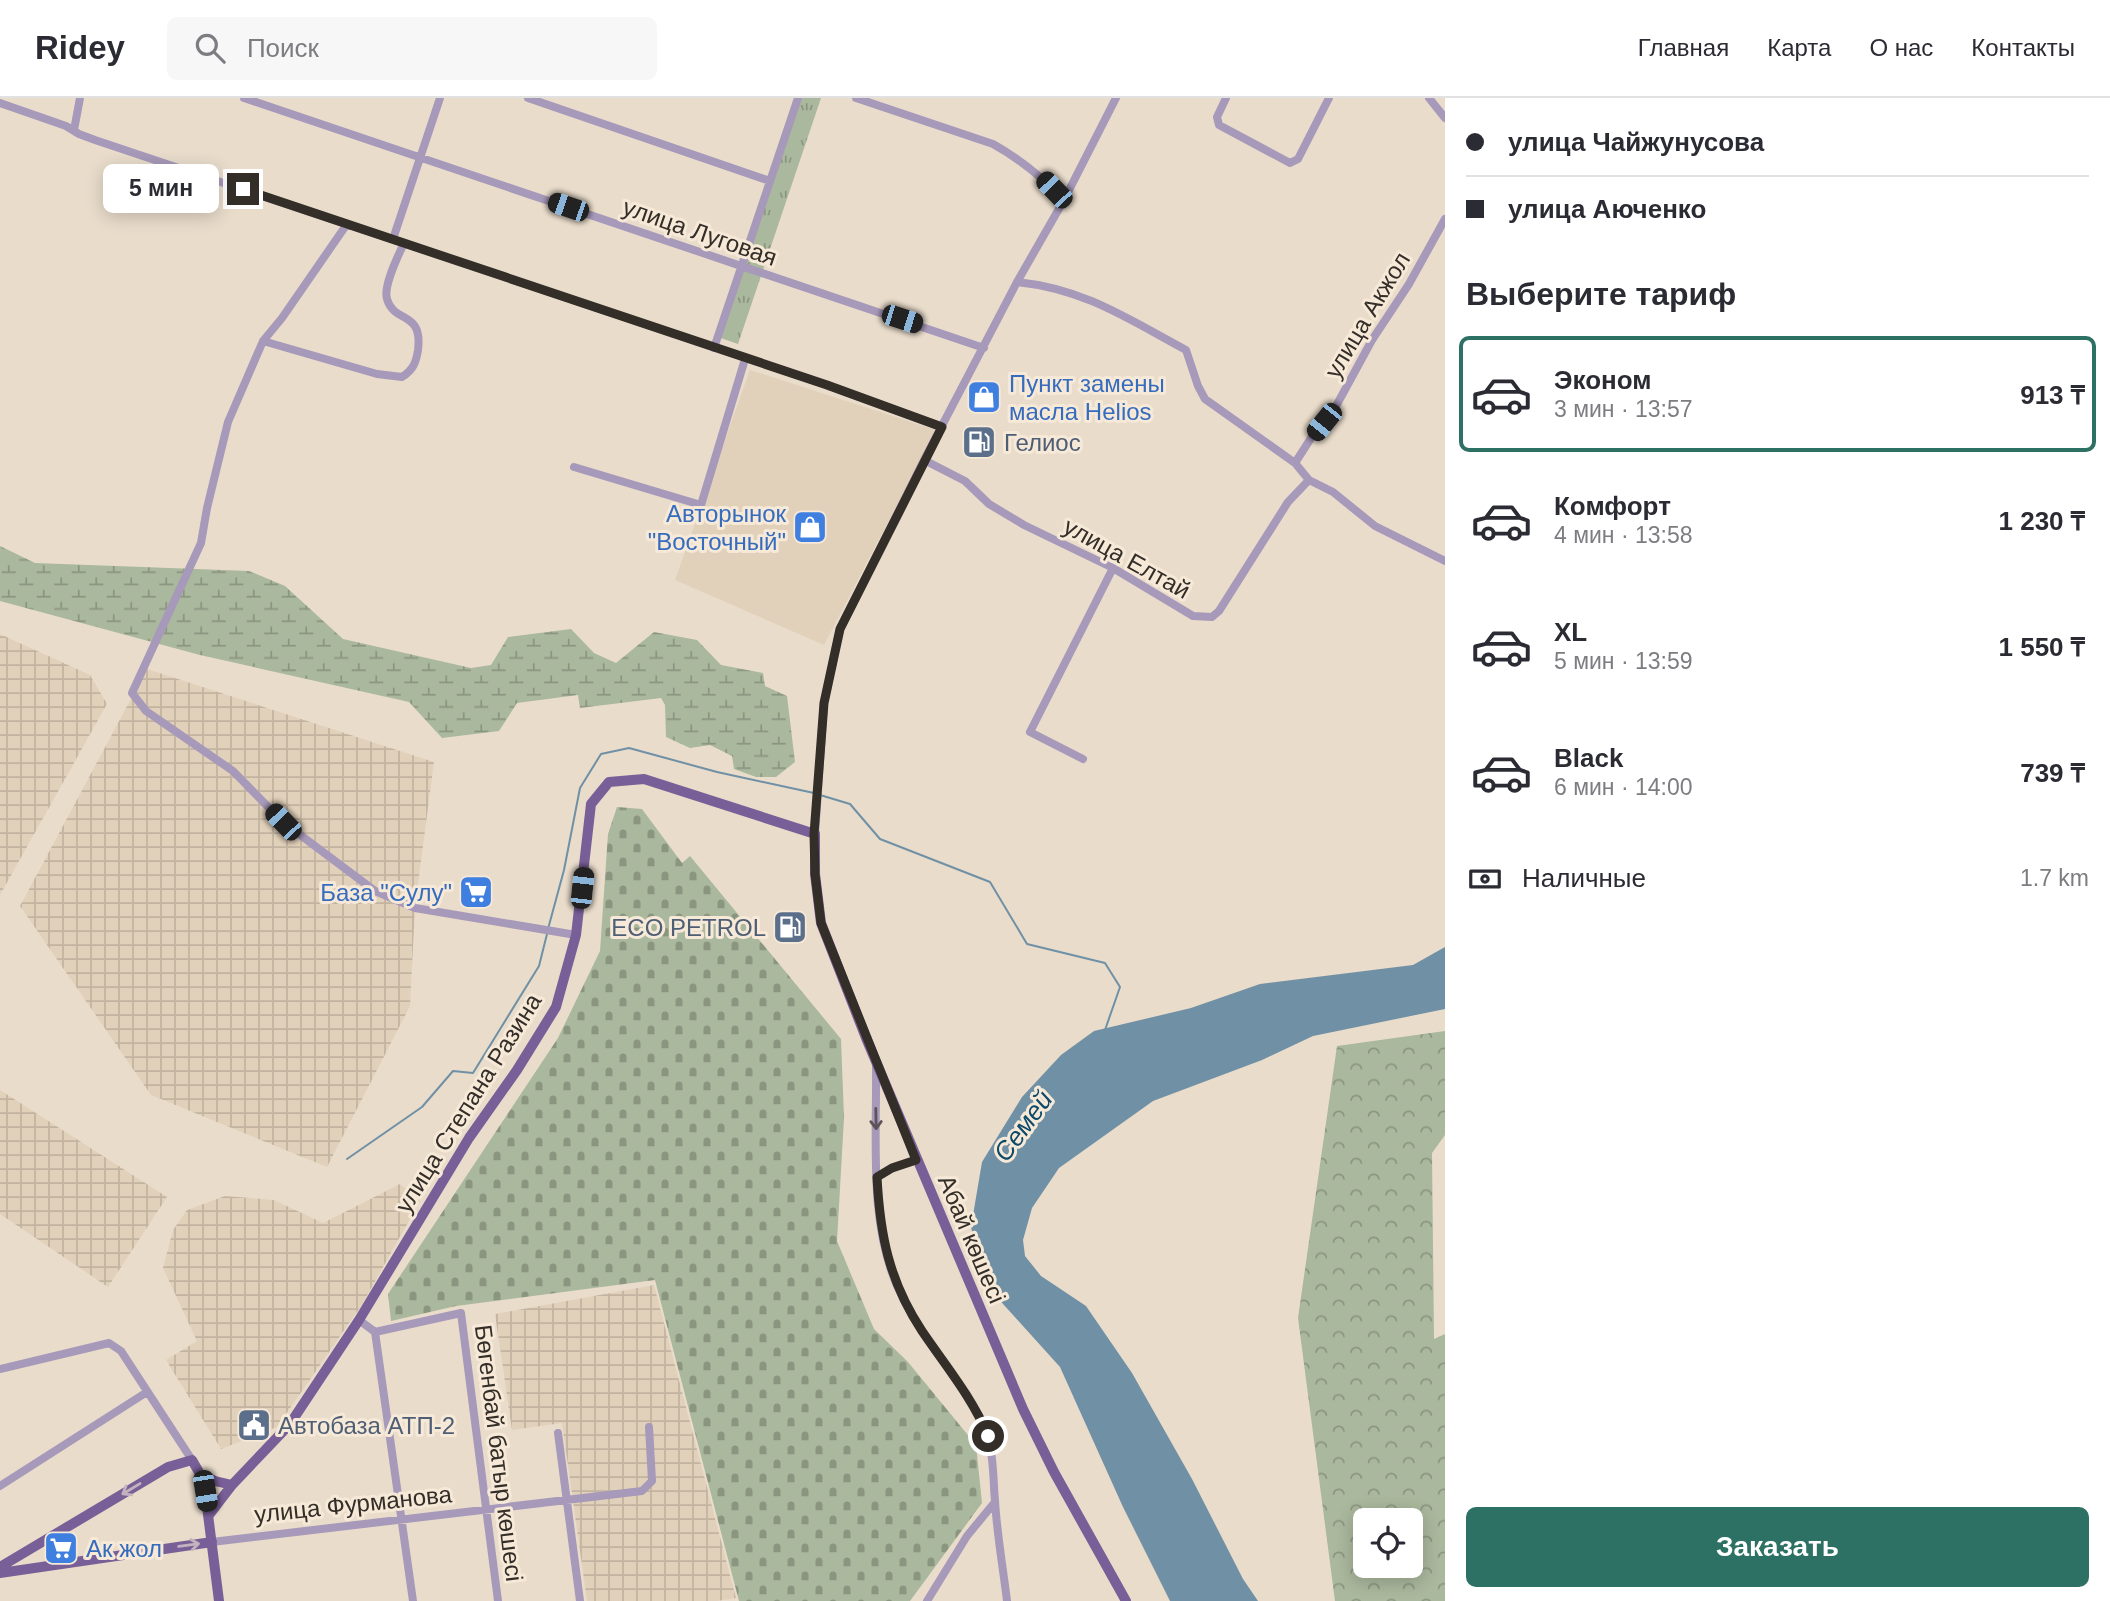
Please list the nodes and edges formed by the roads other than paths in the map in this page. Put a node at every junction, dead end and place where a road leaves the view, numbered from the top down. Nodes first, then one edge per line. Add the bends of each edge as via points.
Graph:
1 (80, 98) edge
2 (244, 98) edge
3 (440, 98) edge
4 (528, 98) edge
5 (798, 98) edge
6 (856, 98) edge
7 (1116, 98) edge
8 (1226, 98) edge
9 (1329, 98) edge
10 (1429, 98) edge
11 (0, 103) edge
12 (1445, 118) edge
13 (74, 130) junction
14 (420, 157) junction
15 (770, 181) junction
16 (1064, 200) junction
17 (1445, 219) edge
18 (347, 224) junction
19 (393, 239) junction
20 (404, 243) junction
21 (741, 266) junction
22 (1017, 282) junction
23 (264, 341) junction
24 (714, 348) junction
25 (984, 348) junction
26 (745, 359) junction
27 (942, 427) junction
28 (924, 460) junction
29 (1295, 463) junction
30 (574, 467) dead end
31 (1308, 480) junction
32 (1445, 561) edge
33 (1114, 568) junction
34 (1083, 760) dead end
35 (814, 834) junction
36 (576, 935) junction
37 (876, 1061) junction
38 (916, 1160) junction
39 (877, 1177) junction
40 (359, 1320) junction
41 (375, 1332) junction
42 (0, 1369) edge
43 (147, 1392) junction
44 (649, 1427) dead end
45 (558, 1433) dead end
46 (191, 1460) junction
47 (200, 1474) junction
48 (232, 1485) junction
49 (0, 1486) edge
50 (568, 1502) junction
51 (995, 1502) junction
52 (487, 1510) junction
53 (209, 1515) junction
54 (402, 1520) junction
55 (212, 1542) junction
56 (0, 1567) edge
57 (0, 1573) edge
58 (219, 1601) edge
59 (413, 1601) edge
60 (498, 1601) edge
61 (580, 1601) edge
62 (927, 1601) edge
63 (1007, 1601) edge
64 (1126, 1601) edge

1 - 13 street
2 - 14 street, улица Луговая
3 - 14 street
4 - 15 street
5 - 15 street
6 - 16 street via 993,144 1045,179
7 - 16 street, Абай көшесі
8 - 9 street via 1217,117 1219,125 1290,163 1298,159
10 - 12 street
11 - 13 street
13 - 18 street
14 - 19 street
14 - 21 street, улица Луговая
15 - 21 street
16 - 22 street, Абай көшесі
17 - 29 street, улица Акжол via 1335,408
18 - 19 street
18 - 23 street
19 - 20 street
20 - 23 street via 385,291 393,311 417,327 416,364 409,373 402,377 377,374
20 - 24 street
21 - 24 street
21 - 25 street, улица Луговая
22 - 25 street, Абай көшесі
22 - 29 street via 1049,286 1095,301 1186,350 1205,399
23 - 36 street via 228,422 201,543 132,693 146,711 233,771 283,822 375,891 415,908
24 - 26 street
25 - 27 street, Абай көшесі
26 - 27 street
26 - 30 street via 701,505
27 - 28 street, Абай көшесі
28 - 33 street, улица Елтай via 965,481 989,504 1024,525
28 - 35 street, Абай көшесі via 840,629 824,703
29 - 31 street
31 - 32 street via 1333,492 1375,526
31 - 33 street, улица Елтай via 1288,502 1212,617 1193,616
33 - 34 street via 1030,732
35 - 36 main road, улица Степана Разина via 644,779 609,782 591,804
35 - 37 main road, Абай көшесі via 821,923
36 - 40 main road, улица Степана Разина via 556,1007 468,1138
37 - 38 main road, Абай көшесі
37 -> 39 street
38 - 39 street
38 - 64 main road, Абай көшесі via 1023,1409
39 - 51 street via 884,1246 899,1290 979,1414 993,1461
40 - 41 street
40 - 48 main road, улица Степана Разина via 290,1424
41 - 52 street, Бөгенбай батыр көшесі via 461,1313
41 - 54 street
42 - 43 street via 108,1343 121,1351
43 - 46 street
43 - 49 street
44 - 50 street, улица Фурманова via 653,1481 642,1492
45 - 50 street
46 - 47 main road
46 -> 56 main road via 169,1467
47 - 48 main road
47 - 53 main road
48 - 53 main road, улица Степана Разина
50 - 52 street, улица Фурманова
50 - 61 street
51 - 62 street via 967,1535
51 - 63 street
52 - 54 street, улица Фурманова
52 - 60 street, Бөгенбай батыр көшесі
53 - 55 main road
54 - 55 street, улица Фурманова
54 - 59 street
57 -> 55 main road, улица Фурманова
55 - 58 main road

